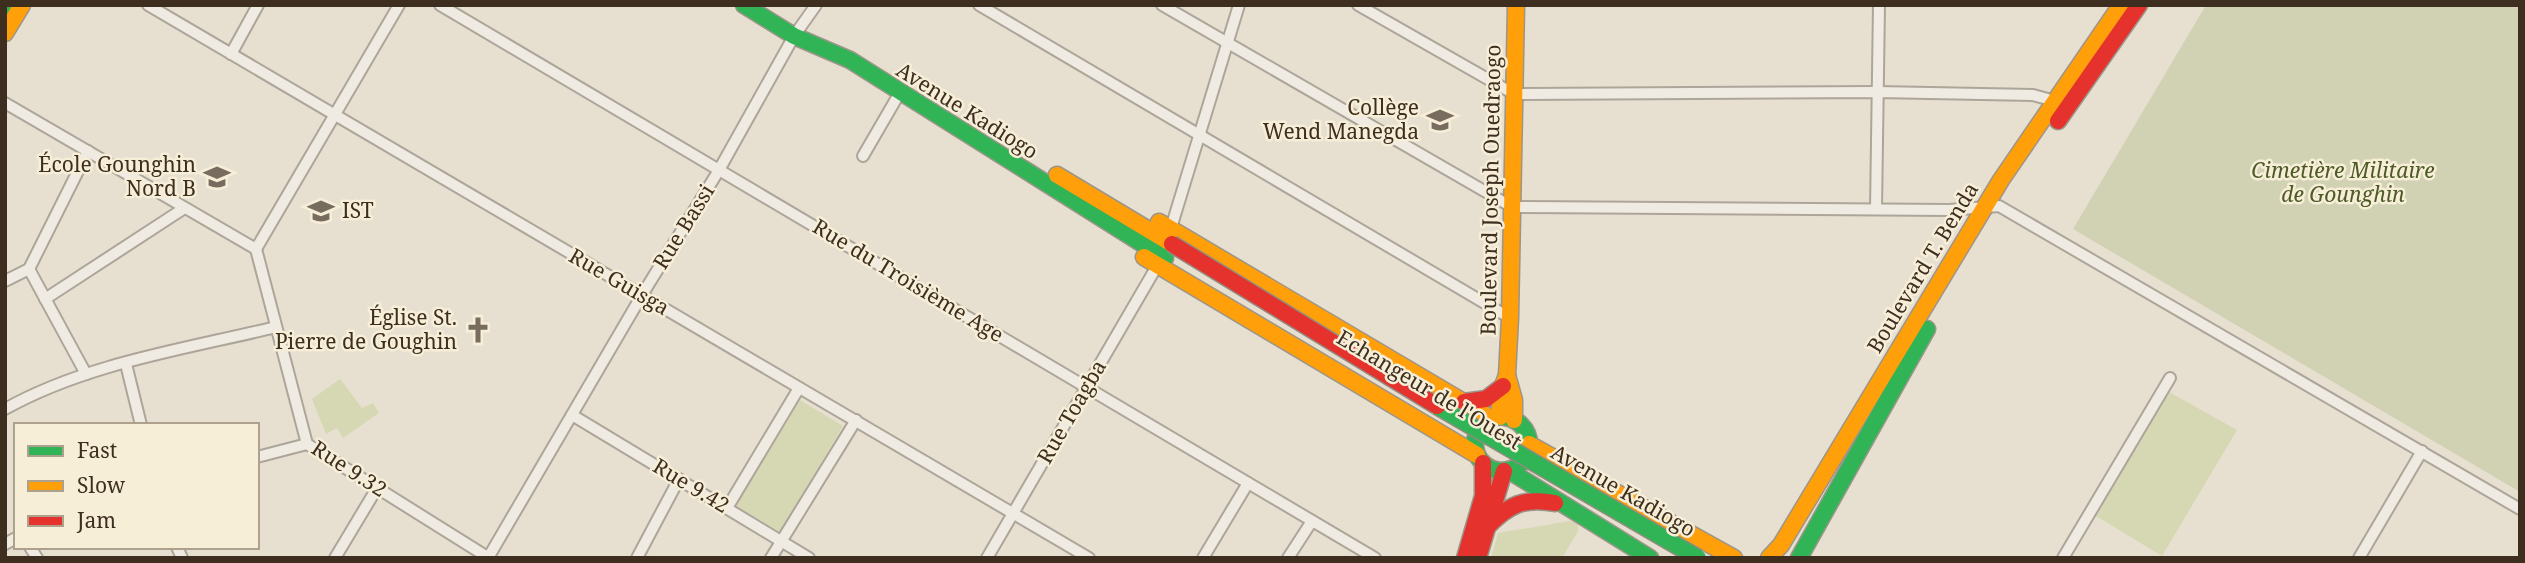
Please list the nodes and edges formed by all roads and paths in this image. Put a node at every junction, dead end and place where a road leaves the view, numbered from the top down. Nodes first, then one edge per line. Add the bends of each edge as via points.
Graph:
1 (22, 5) edge
2 (148, 5) edge
3 (258, 5) edge
4 (399, 5) edge
5 (440, 5) edge
6 (744, 5) edge
7 (770, 5) edge
8 (816, 5) edge
9 (979, 5) edge
10 (1162, 5) edge
11 (1239, 5) edge
12 (1358, 5) edge
13 (1516, 5) edge
14 (1879, 5) edge
15 (2121, 5) edge
16 (2139, 5) edge
17 (798, 30) junction
18 (5, 33) edge
19 (1228, 44) junction
20 (231, 54) junction
21 (1878, 92) junction
22 (899, 94) junction
23 (1514, 94) junction
24 (2055, 100) junction
25 (5, 103) edge
26 (335, 115) junction
27 (1200, 135) junction
28 (88, 151) junction
29 (863, 156) dead end
30 (719, 170) junction
31 (1511, 206) junction
32 (1992, 206) junction
33 (183, 209) junction
34 (1876, 209) junction
35 (1122, 223) junction
36 (256, 249) junction
37 (1166, 249) junction
38 (29, 269) junction
39 (5, 281) edge
40 (642, 295) junction
41 (45, 299) junction
42 (1510, 318) junction
43 (276, 327) junction
44 (126, 364) junction
45 (86, 374) junction
46 (2169, 378) dead end
47 (1505, 380) junction
48 (1086, 387) junction
49 (799, 388) junction
50 (1464, 402) junction
51 (5, 409) edge
52 (572, 415) junction
53 (1502, 418) junction
54 (856, 421) junction
55 (141, 423) edge
56 (1492, 439) joint
57 (307, 444) junction
58 (1529, 444) junction
59 (2422, 451) junction
60 (259, 456) edge
61 (1480, 459) junction
62 (1506, 471) junction
63 (679, 479) junction
64 (1248, 483) junction
65 (377, 488) junction
66 (1566, 506) junction
67 (727, 508) junction
68 (2520, 509) edge
69 (1013, 513) junction
70 (1312, 521) junction
71 (1487, 527) junction
72 (782, 541) junction
73 (335, 558) edge
74 (489, 558) edge
75 (637, 558) edge
76 (771, 558) edge
77 (809, 558) edge
78 (987, 558) edge
79 (1089, 558) edge
80 (1203, 558) edge
81 (1288, 558) edge
82 (1375, 558) edge
83 (1465, 558) edge
84 (1478, 558) edge
85 (1650, 558) edge
86 (1673, 558) edge
87 (1698, 558) edge
88 (1734, 558) edge
89 (1769, 558) edge
90 (1799, 558) edge
91 (2063, 558) edge
92 (2358, 558) edge

1 - 18 main road
2 - 20 street, Rue Guisga
3 - 20 street
4 - 26 street
5 - 30 street, Rue du Troisième Age
6 - 17 main road, Avenue Kadiogo
7 - 17 main road, Avenue Kadiogo
8 - 17 street, Rue Bassi
9 - 27 street
10 - 19 street
11 - 19 street, Rue Toagba
12 - 23 street
13 - 23 main road, Boulevard Joseph Ouedraogo
14 - 21 street
15 - 24 main road, Boulevard T. Benda
16 - 32 main road, Boulevard T. Benda
17 - 22 main road, Avenue Kadiogo
17 - 30 street, Rue Bassi
17 - 35 main road, Avenue Kadiogo
19 - 27 street, Rue Toagba
19 - 31 street
20 - 26 street, Rue Guisga
21 - 23 street
21 - 24 street via 2033,95
21 - 34 street
22 - 29 street
22 - 35 main road, Avenue Kadiogo
23 - 31 main road, Boulevard Joseph Ouedraogo
24 - 32 main road, Boulevard T. Benda
25 - 28 street
26 - 36 street
26 - 40 street, Rue Guisga
27 - 37 street, Rue Toagba
27 - 42 street
28 - 33 street
28 - 38 street
30 - 40 street, Rue Bassi
30 - 48 street, Rue du Troisième Age
31 - 34 street
31 - 42 main road, Boulevard Joseph Ouedraogo
32 - 34 street
32 - 59 street
32 - 89 main road, Boulevard T. Benda
32 - 90 main road, Boulevard T. Benda
33 - 36 street
33 - 41 street
35 - 37 main road, Avenue Kadiogo
35 - 37 main road via 1152,219
36 - 43 street, Rue 9.32
37 - 48 street, Rue Toagba
37 - 50 main road
37 - 56 main road, Echangeur de l'Ouest, bridge
37 - 61 main road
37 - 86 main road, Echangeur de l'Ouest
38 - 39 street
38 - 41 street
40 - 49 street, Rue Guisga
40 - 52 street, Rue Bassi
41 - 45 street
42 - 47 main road, Boulevard Joseph Ouedraogo
43 - 44 street
43 - 57 street, Rue 9.32
44 - 45 street
44 - 55 street
45 - 51 street
46 - 91 street
47 - 50 main road via 1486,399
47 - 53 main road, Boulevard Joseph Ouedraogo via 1514,400
48 - 64 street, Rue du Troisième Age
48 - 69 street, Rue Toagba
49 - 54 street, Rue Guisga
49 - 67 street
50 - 53 main road
52 - 63 street, Rue 9.42
52 - 74 street, Rue Bassi
53 - 58 main road via 1525,429
53 - 61 main road via 1479,429
54 - 69 street, Rue Guisga
54 - 72 street
56 - 87 main road, Avenue Kadiogo, bridge
57 - 60 street
57 - 65 street, Rue 9.32
58 - 62 main road via 1524,461
58 - 88 main road
59 - 68 street
59 - 92 street
61 - 62 main road
61 - 83 main road via 1483,496
62 - 66 main road
62 - 71 main road
63 - 67 street, Rue 9.42
63 - 75 street
64 - 70 street, Rue du Troisième Age
64 - 80 street
65 - 73 street
65 - 74 street, Rue 9.32
66 - 71 main road via 1534,498 1523,500
66 - 85 main road
67 - 72 street, Rue 9.42
69 - 78 street, Rue Toagba
69 - 79 street, Rue Guisga
70 - 81 street
70 - 82 street, Rue du Troisième Age
71 - 84 main road
72 - 76 street
72 - 77 street, Rue 9.42

